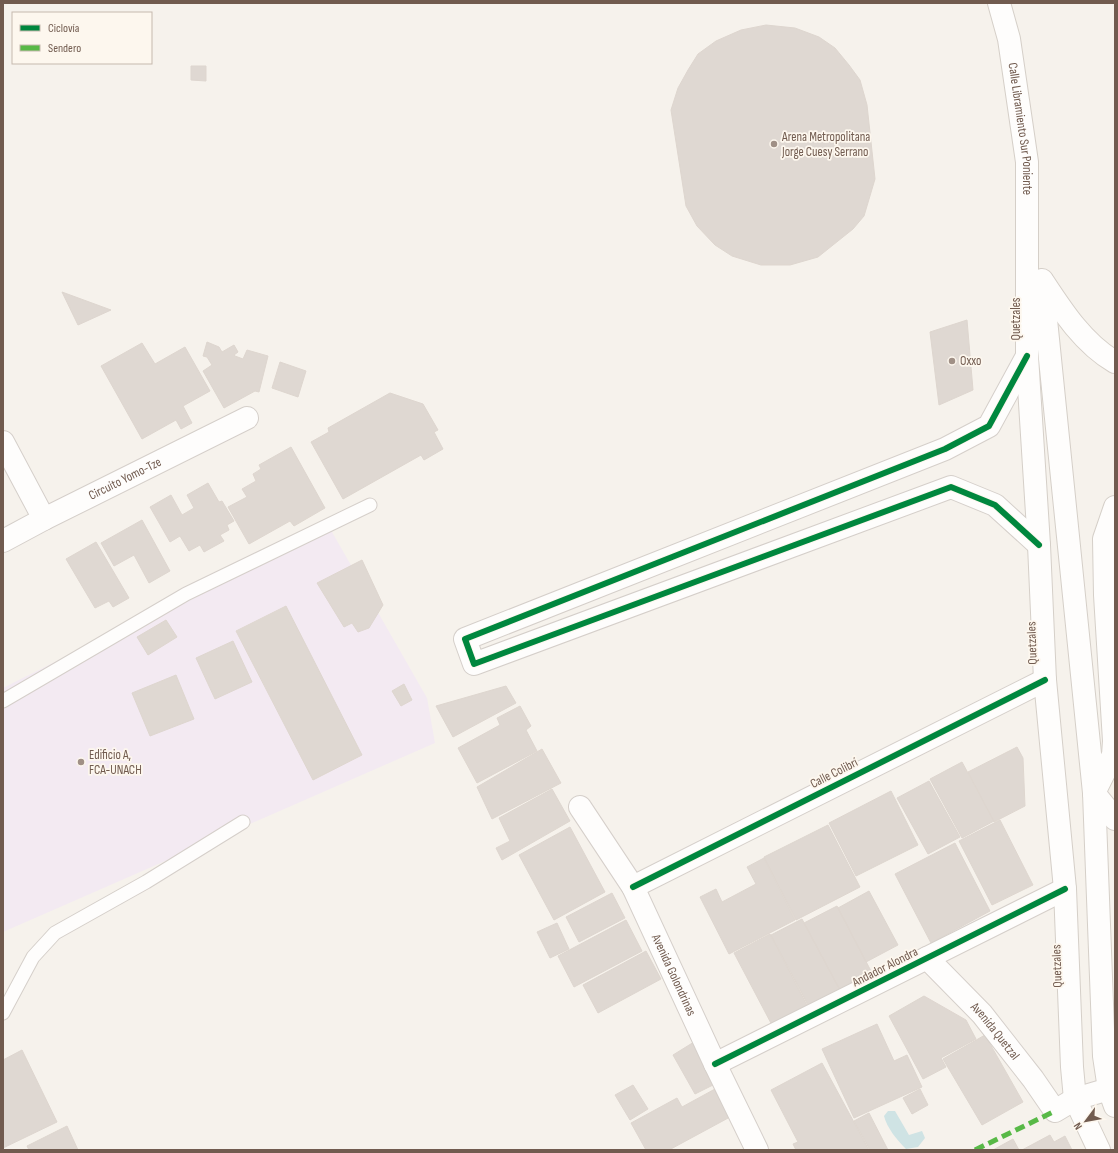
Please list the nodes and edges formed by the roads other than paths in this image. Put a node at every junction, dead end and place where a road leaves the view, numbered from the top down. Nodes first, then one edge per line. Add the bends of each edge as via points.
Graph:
1 (999, 3) edge
2 (1027, 256) junction
3 (1042, 280) junction
4 (1027, 356) junction
5 (1115, 362) edge
6 (247, 418) dead end
7 (3, 442) edge
8 (370, 505) dead end
9 (1115, 507) edge
10 (44, 519) junction
11 (3, 541) edge
12 (1039, 544) junction
13 (672, 557) junction
14 (686, 585) junction
15 (1044, 680) junction
16 (3, 701) edge
17 (1094, 793) junction
18 (580, 807) dead end
19 (1115, 819) edge
20 (243, 822) dead end
21 (633, 887) junction
22 (1065, 889) junction
23 (927, 958) junction
24 (3, 1013) edge
25 (715, 1064) junction
26 (1112, 1098) edge
27 (1074, 1099) junction
28 (757, 1150) edge
29 (1099, 1150) edge

1 - 2 street, Calle Libramiento Sur Poniente via 1010,39 1027,162
2 - 3 street
2 - 4 street, Quetzales
3 - 5 street via 1062,310 1094,348
3 - 17 street
4 - 12 street, Quetzales
4 - 13 street via 989,426 945,449
6 - 10 street, Circuito Yomo-Tze
7 - 10 street
8 - 16 lane via 186,594
9 - 17 street via 1104,540 1113,755
10 - 11 street, Circuito Yomo-Tze
12 - 14 street via 996,505 951,487
12 - 15 street, Quetzales
13 - 14 street
13 - 14 street via 464,639 474,664
15 - 21 street, Calle Colibrí
15 - 22 street, Quetzales
17 - 19 street
17 - 26 street via 1104,1056
18 - 21 street, Avenida Golondrinas
20 - 24 lane via 146,882 55,933 34,957
21 - 25 street, Avenida Golondrinas
22 - 23 street, Andador Alondra
22 - 27 street, Quetzales
23 - 25 street, Andador Alondra
23 - 27 street, Avenida Quetzal via 982,1014 1055,1111
25 - 28 street, Avenida Golondrinas
26 - 27 street
27 - 29 street

